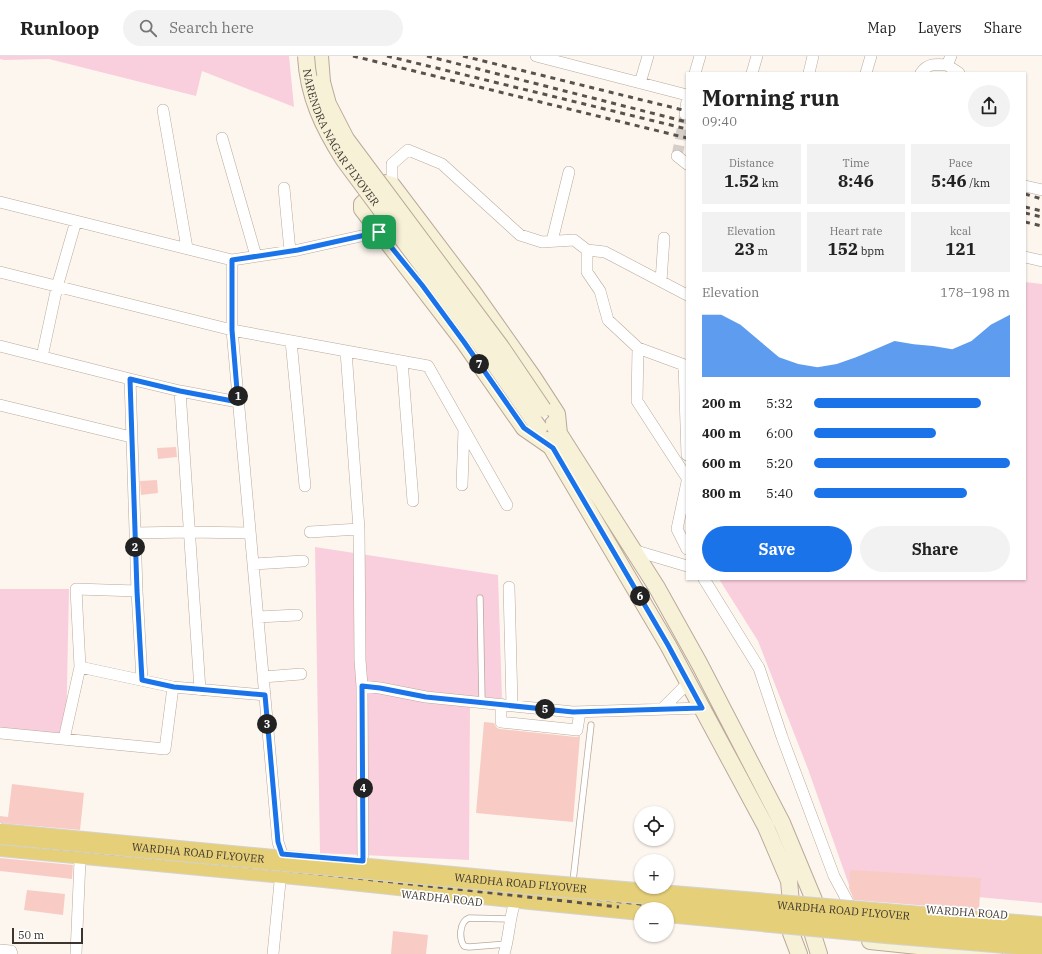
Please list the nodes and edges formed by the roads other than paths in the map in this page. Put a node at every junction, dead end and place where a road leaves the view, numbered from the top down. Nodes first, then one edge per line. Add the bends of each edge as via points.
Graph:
1 (306, 56) edge
2 (320, 56) edge
3 (648, 56) edge
4 (700, 56) edge
5 (757, 56) edge
6 (813, 56) edge
7 (871, 56) edge
8 (540, 57) edge
9 (949, 61) edge
10 (695, 72) edge
11 (752, 72) edge
12 (809, 72) edge
13 (866, 72) edge
14 (922, 72) edge
15 (958, 72) edge
16 (640, 83) junction
17 (686, 96) edge
18 (686, 108) edge
19 (163, 110) dead end
20 (685, 114) dead end
21 (222, 138) dead end
22 (677, 156) dead end
23 (686, 163) edge
24 (570, 172) dead end
25 (392, 185) junction
26 (1026, 186) edge
27 (284, 188) dead end
28 (1042, 190) edge
29 (0, 202) edge
30 (76, 220) junction
31 (379, 232) junction
32 (664, 238) dead end
33 (552, 241) junction
34 (187, 248) junction
35 (587, 250) junction
36 (290, 251) junction
37 (256, 256) junction
38 (1026, 256) edge
39 (232, 260) junction
40 (1042, 261) edge
41 (0, 272) edge
42 (660, 281) junction
43 (57, 286) junction
44 (686, 292) edge
45 (232, 330) junction
46 (291, 341) junction
47 (0, 346) edge
48 (638, 348) junction
49 (346, 351) junction
50 (42, 357) junction
51 (402, 361) junction
52 (686, 366) edge
53 (130, 379) junction
54 (180, 391) junction
55 (238, 402) junction
56 (0, 405) edge
57 (464, 429) junction
58 (131, 437) junction
59 (556, 441) junction
60 (686, 476) edge
61 (462, 485) dead end
62 (305, 486) dead end
63 (686, 487) edge
64 (413, 501) dead end
65 (507, 505) dead end
66 (359, 530) junction
67 (189, 532) junction
68 (310, 532) dead end
69 (135, 533) junction
70 (250, 533) junction
71 (686, 547) edge
72 (633, 550) junction
73 (303, 561) dead end
74 (253, 564) junction
75 (686, 566) edge
76 (705, 580) edge
77 (509, 586) dead end
78 (137, 591) junction
79 (480, 598) dead end
80 (297, 615) dead end
81 (258, 617) junction
82 (80, 667) junction
83 (301, 674) dead end
84 (263, 677) junction
85 (142, 680) junction
86 (689, 682) junction
87 (362, 686) junction
88 (174, 687) junction
89 (200, 690) junction
90 (265, 695) junction
91 (482, 702) junction
92 (506, 704) junction
93 (662, 708) junction
94 (702, 708) junction
95 (580, 712) junction
96 (591, 725) dead end
97 (0, 733) edge
98 (64, 740) junction
99 (0, 826) edge
100 (0, 834) edge
101 (0, 846) edge
102 (0, 854) edge
103 (282, 854) junction
104 (80, 860) junction
105 (363, 861) junction
106 (573, 881) junction
107 (280, 882) junction
108 (634, 885) edge
109 (674, 889) edge
110 (790, 897) junction
111 (814, 900) junction
112 (848, 902) junction
113 (634, 909) edge
114 (512, 912) junction
115 (674, 913) edge
116 (634, 917) edge
117 (1042, 917) edge
118 (674, 921) edge
119 (1042, 927) edge
120 (791, 933) junction
121 (813, 935) junction
122 (1042, 946) edge
123 (505, 949) edge
124 (0, 950) edge
125 (12, 954) edge
126 (76, 954) edge
127 (272, 954) edge
128 (799, 954) edge
129 (819, 954) edge
130 (994, 954) edge

1 - 59 street, NARENDRA NAGAR FLYOVER, bridge via 309,86 317,109 328,135 344,160 484,349 539,428
2 - 59 street, NARENDRA NAGAR FLYOVER, bridge via 322,82 328,104 346,140 501,347 543,409
3 - 16 street
4 - 10 street
5 - 11 street
6 - 12 street
7 - 13 street
8 - 16 street
9 - 14 street via 930,65
9 - 15 street
16 - 17 street
18 - 20 street
19 - 34 street
21 - 37 street
22 - 23 street
24 - 33 street
25 - 31 street via 386,183 362,204 362,209
25 - 33 street via 392,164 408,150 442,164 520,235 542,242
25 - 59 street via 473,292 557,414
26 - 28 street
27 - 36 street
29 - 30 street
30 - 34 street
30 - 43 street
31 - 36 street
31 - 59 street via 422,285 524,428
32 - 42 street
33 - 35 street via 574,240
34 - 39 street
35 - 42 street via 606,252
35 - 48 street via 587,272 600,291 608,320
36 - 37 street
37 - 39 street
38 - 40 street
39 - 45 street
41 - 43 street
42 - 44 street
43 - 45 street
43 - 50 street
45 - 46 street
45 - 55 street
46 - 49 street
46 - 62 street
47 - 50 street
48 - 52 street
48 - 60 street via 637,401
49 - 51 street
49 - 66 street
50 - 53 street
51 - 57 street via 428,366
51 - 64 street
53 - 54 street
53 - 58 street
54 - 55 street
54 - 67 street
55 - 70 street
56 - 58 street
57 - 61 street
57 - 65 street
58 - 69 street
59 - 72 street
59 - 86 street
63 - 71 street via 677,530
66 - 68 street
66 - 87 street
67 - 69 street
67 - 70 street
67 - 89 street
69 - 78 street
70 - 74 street
72 - 75 street
72 - 111 street via 695,657 779,816
73 - 74 street
74 - 81 street
76 - 112 street via 759,668 834,876
77 - 92 street
78 - 82 street via 76,590
78 - 85 street
79 - 91 lane
80 - 81 street
81 - 84 street
82 - 85 street
82 - 98 street
83 - 84 street
84 - 90 street
85 - 88 street
86 - 93 street
86 - 94 street
87 - 91 street via 426,697
87 - 105 street
88 - 89 street
88 - 98 street via 165,749
89 - 90 street
90 - 103 street via 278,842
91 - 92 street
92 - 95 street
92 - 95 street via 501,722 577,730
93 - 94 street
93 - 95 street
94 - 110 street via 766,826 789,881
96 - 106 lane
97 - 98 street
99 - 103 street
100 - 119 highway, WARDHA ROAD FLYOVER, bridge via 522,883
101 - 113 highway, WARDHA ROAD FLYOVER
102 - 104 street, WARDHA ROAD
103 - 105 street
104 - 107 street, WARDHA ROAD
104 - 126 street
105 - 106 street
106 - 108 street
107 - 114 street, WARDHA ROAD
107 - 127 street
109 - 110 street, WARDHA ROAD
110 - 111 street, WARDHA ROAD
110 - 120 street
111 - 112 street, WARDHA ROAD
111 - 121 street
112 - 117 street, WARDHA ROAD
114 - 116 street, WARDHA ROAD
114 - 123 street
114 - 123 lane via 469,918 462,923 461,941 464,946
115 - 122 highway, WARDHA ROAD FLYOVER, bridge
118 - 120 street
120 - 121 street
120 - 128 street
121 - 129 street
121 - 130 street
124 - 125 street via 11,951

